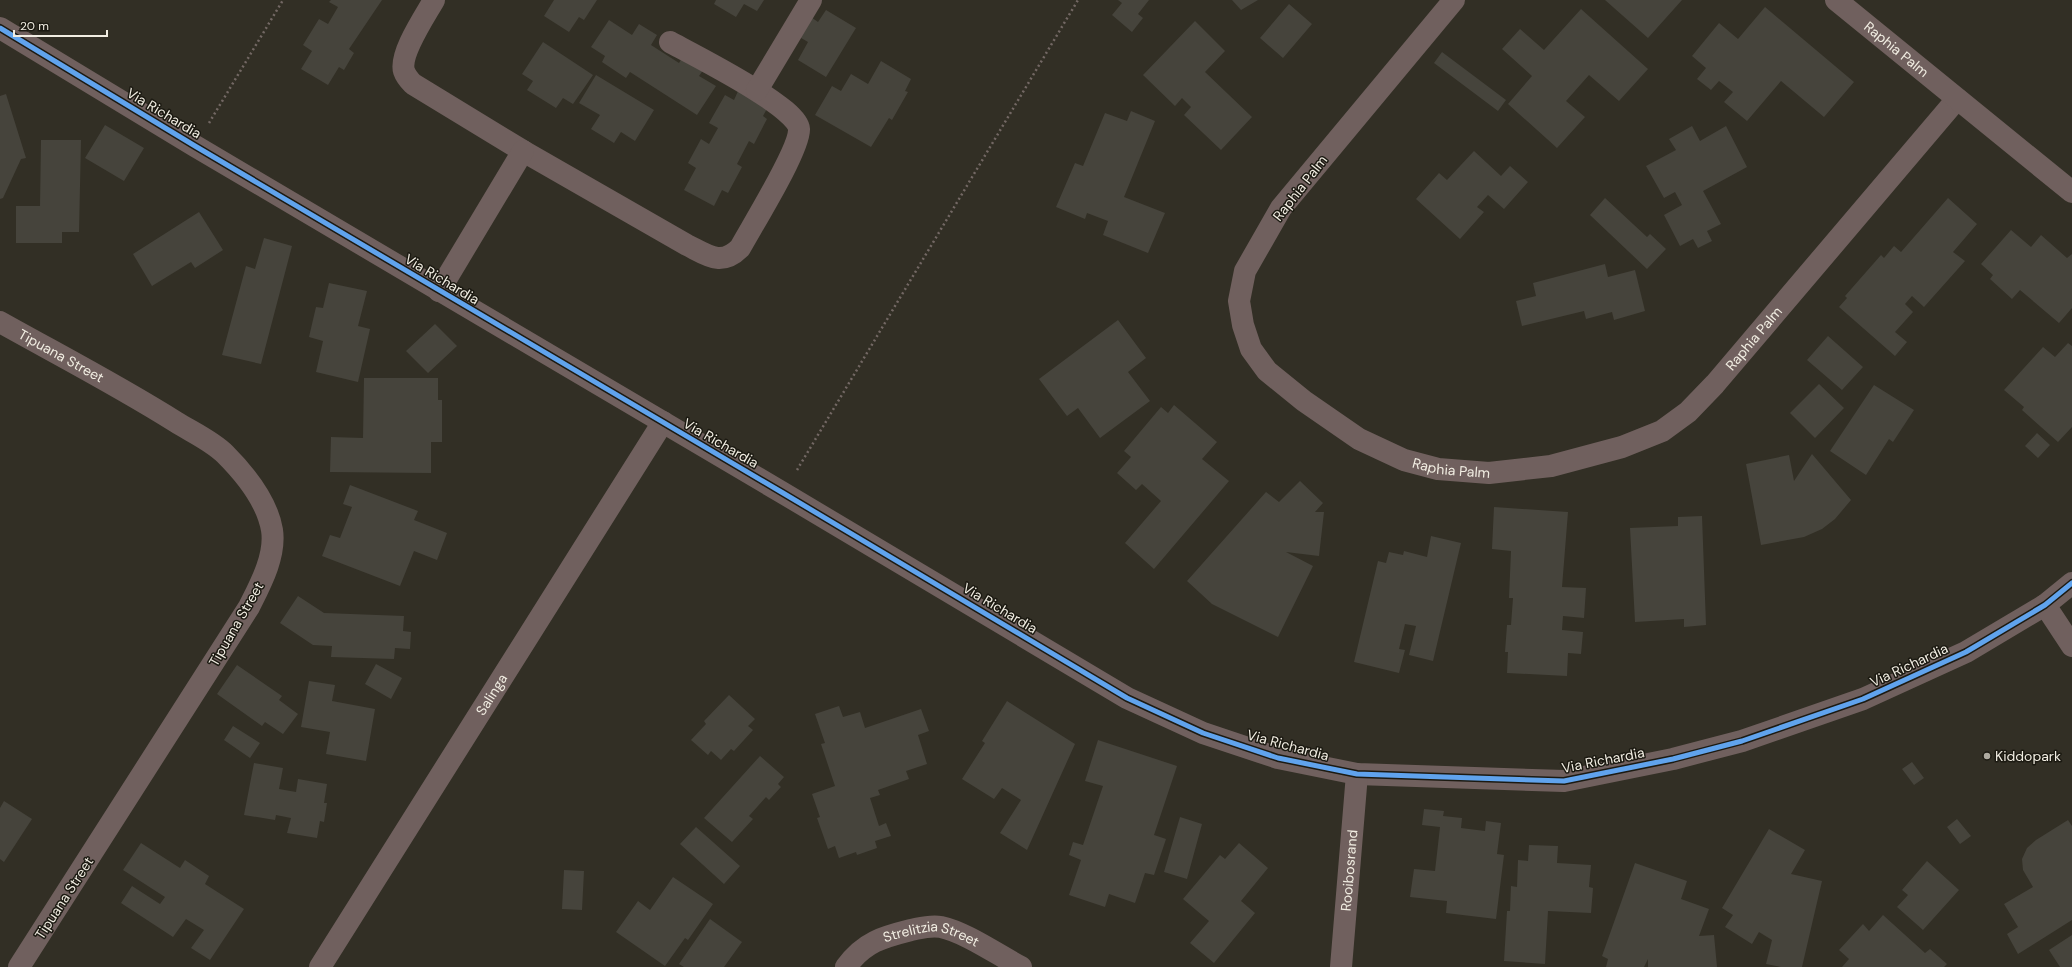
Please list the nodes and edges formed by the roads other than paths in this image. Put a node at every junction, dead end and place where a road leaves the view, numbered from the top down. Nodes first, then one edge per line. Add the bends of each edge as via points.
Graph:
1 (434, 0) edge
2 (810, 0) edge
3 (1454, 0) edge
4 (1836, 0) edge
5 (0, 28) edge
6 (670, 42) dead end
7 (757, 90) junction
8 (1957, 98) junction
9 (523, 151) junction
10 (2072, 192) edge
11 (439, 291) junction
12 (0, 322) edge
13 (662, 422) junction
14 (2072, 583) edge
15 (2045, 604) junction
16 (2072, 646) edge
17 (1357, 774) junction
18 (19, 967) edge
19 (320, 967) edge
20 (846, 967) edge
21 (1021, 967) edge
22 (1341, 967) edge

1 - 9 street via 404,56 403,70 406,76 413,84
2 - 7 street
3 - 8 street, Raphia Palm via 1281,208 1245,271 1239,301 1251,350 1267,371 1304,401 1359,439 1404,460 1438,469 1489,473 1551,466 1622,447 1662,432 1688,412 1715,384
4 - 8 street, Raphia Palm
5 - 11 street, Via Richardia
6 - 7 street
7 - 9 street via 795,119 799,128 797,139 791,156 740,248 732,256 724,259 712,258 687,245
8 - 10 street, Raphia Palm
9 - 11 street
11 - 13 street, Via Richardia
12 - 18 street, Tipuana Street via 151,406 224,453 266,507 272,531 265,574 249,608
13 - 17 street, Via Richardia via 1127,698 1203,733 1278,758
13 - 19 street, Salinga
14 - 15 street, Via Richardia
15 - 16 street
15 - 17 street, Via Richardia via 1966,652 1863,699 1742,741 1673,759 1564,781
17 - 22 street, Rooibosrand
20 - 21 street, Strelitzia Street via 865,948 884,936 928,926 956,932

